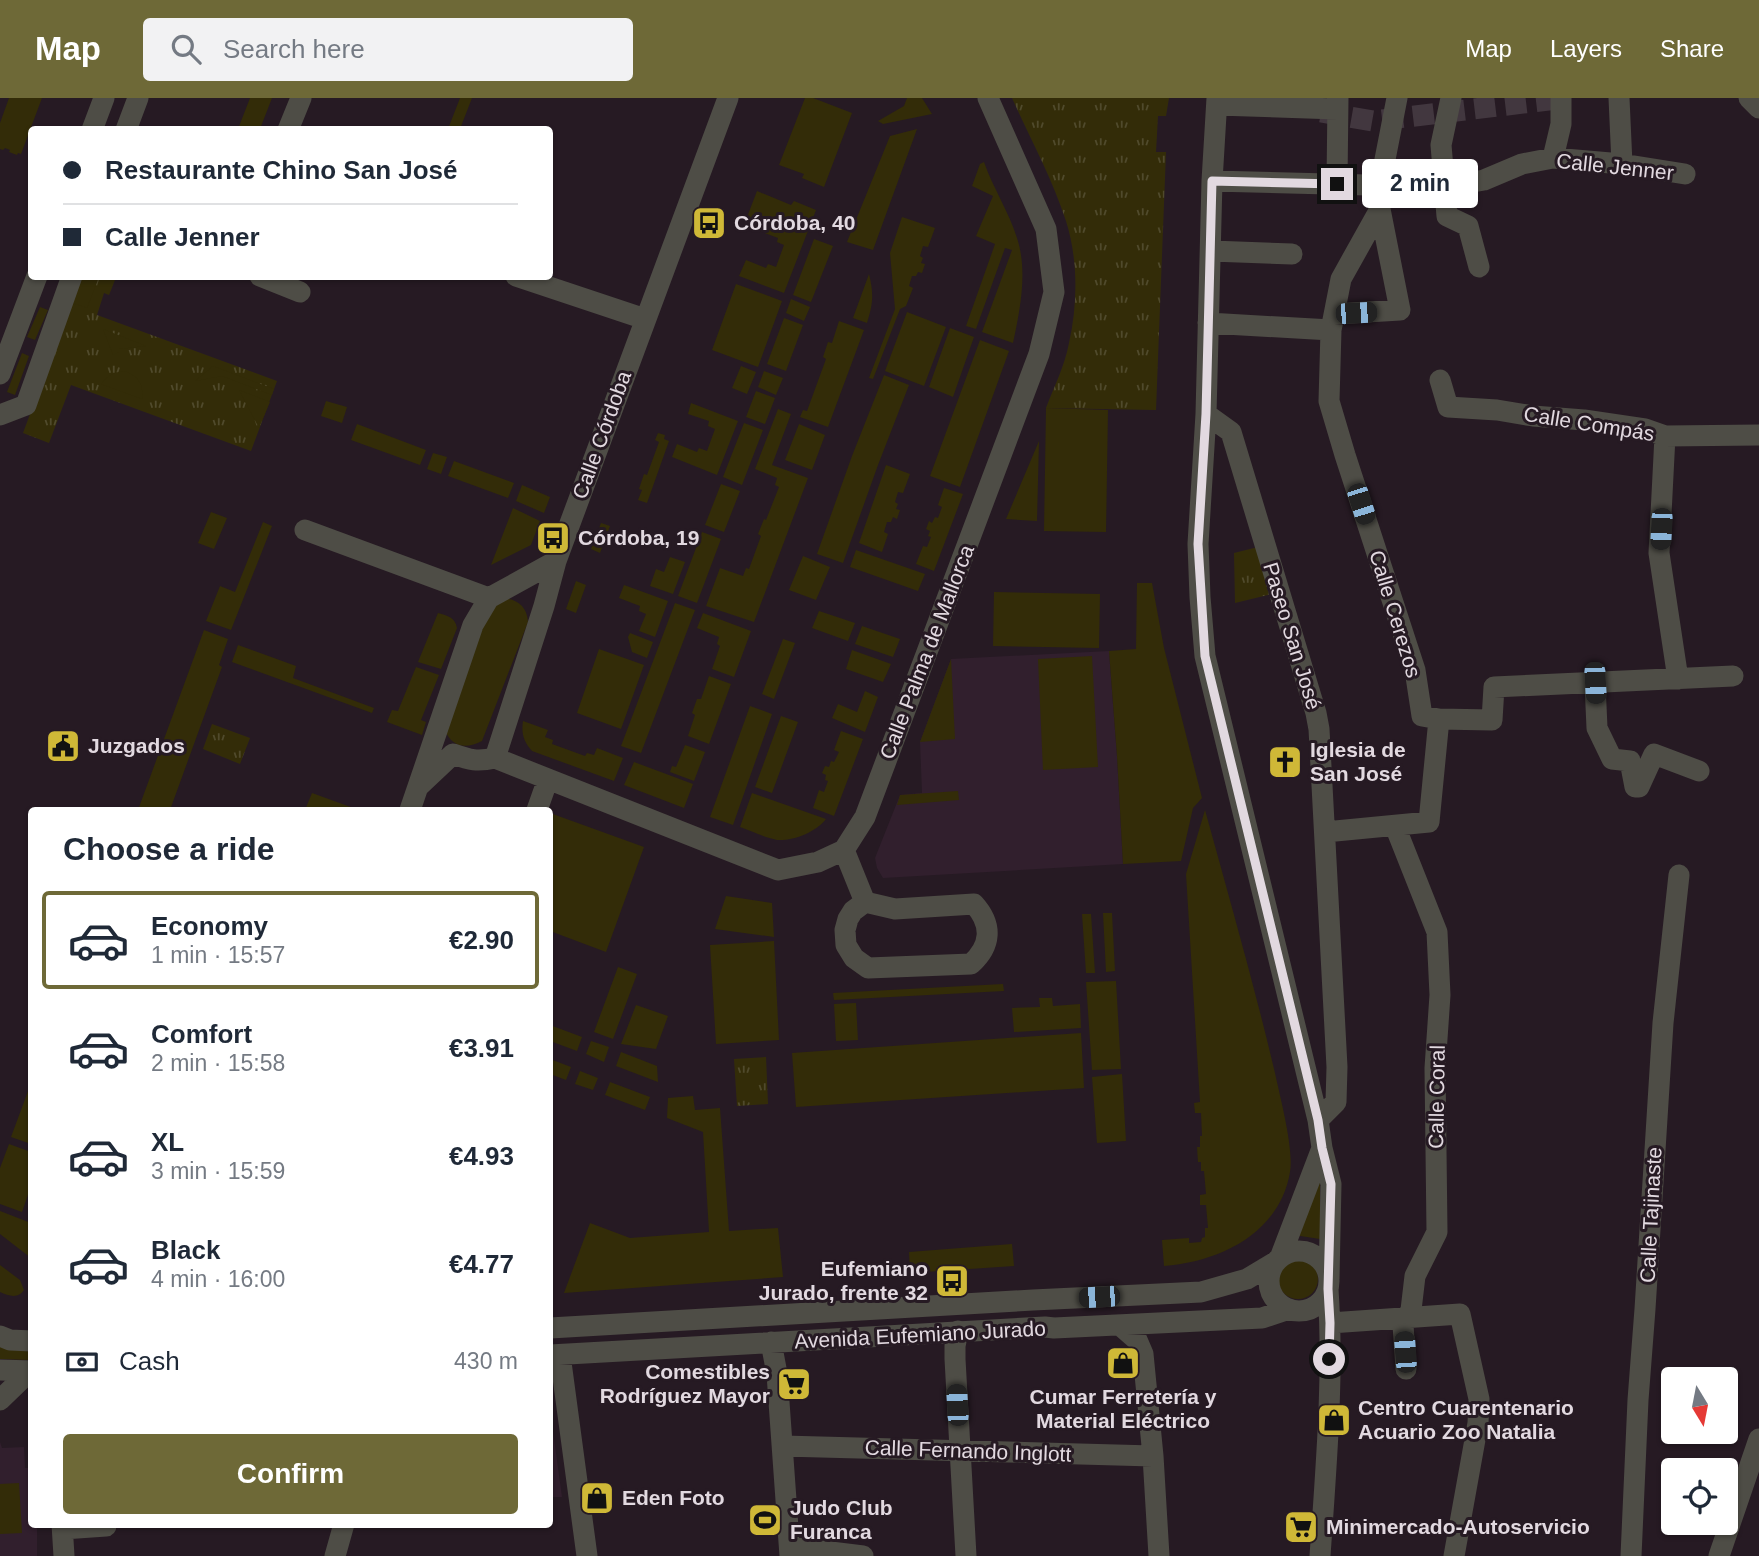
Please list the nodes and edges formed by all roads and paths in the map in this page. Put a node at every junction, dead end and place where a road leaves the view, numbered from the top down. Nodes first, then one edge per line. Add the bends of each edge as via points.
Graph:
1 (104, 98) edge
2 (138, 98) edge
3 (301, 98) edge
4 (727, 98) edge
5 (988, 98) edge
6 (1397, 98) edge
7 (1451, 98) edge
8 (1562, 98) edge
9 (1619, 98) edge
10 (1749, 98) edge
11 (1217, 101) edge
12 (1338, 103) edge
13 (1759, 108) edge
14 (94, 126) edge
15 (128, 126) edge
16 (290, 126) edge
17 (1553, 158) junction
18 (1622, 164) junction
19 (1685, 174) dead end
20 (1212, 181) junction
21 (1337, 184) junction
22 (1380, 185) junction
23 (1445, 187) junction
24 (1380, 209) junction
25 (1210, 251) junction
26 (1292, 254) dead end
27 (1479, 267) dead end
28 (35, 280) edge
29 (71, 280) edge
30 (270, 280) edge
31 (528, 280) edge
32 (300, 292) dead end
33 (645, 319) junction
34 (1332, 322) junction
35 (1209, 323) junction
36 (0, 374) edge
37 (1440, 380) dead end
38 (1206, 414) junction
39 (0, 415) edge
40 (1759, 435) edge
41 (1665, 436) junction
42 (305, 530) dead end
43 (556, 561) junction
44 (489, 598) junction
45 (1733, 676) dead end
46 (1678, 679) junction
47 (1595, 683) junction
48 (1439, 719) junction
49 (435, 737) junction
50 (453, 754) junction
51 (495, 758) junction
52 (1699, 771) dead end
53 (548, 779) junction
54 (419, 786) junction
55 (411, 807) edge
56 (538, 807) edge
57 (1395, 826) junction
58 (1325, 832) junction
59 (844, 850) junction
60 (1678, 875) dead end
61 (865, 902) junction
62 (1318, 1120) junction
63 (1322, 1148) junction
64 (1278, 1259) junction
65 (1328, 1284) junction
66 (1289, 1309) junction
67 (1407, 1318) junction
68 (1330, 1323) junction
69 (1121, 1326) junction
70 (553, 1328) edge
71 (958, 1331) junction
72 (0, 1336) edge
73 (28, 1341) edge
74 (771, 1342) junction
75 (555, 1355) edge
76 (1406, 1369) dead end
77 (0, 1370) edge
78 (28, 1371) edge
79 (28, 1374) edge
80 (0, 1400) edge
81 (1759, 1439) edge
82 (783, 1446) junction
83 (959, 1451) junction
84 (1153, 1456) junction
85 (62, 1528) edge
86 (343, 1528) edge
87 (790, 1551) edge
88 (64, 1556) edge
89 (335, 1556) edge
90 (587, 1556) edge
91 (863, 1556) edge
92 (966, 1556) edge
93 (1159, 1556) edge
94 (1320, 1556) edge
95 (1454, 1556) edge
96 (1631, 1556) edge
97 (1719, 1556) edge

1 - 14 street
2 - 15 street
3 - 16 street
4 - 33 street, Calle Córdoba
5 - 59 street, Calle Palma de Mallorca via 1046,229 1054,292 1039,354 946,602 865,817
6 - 22 street, Calle Cerezos
7 - 23 street via 1441,145
8 - 17 street
9 - 18 street
10 - 13 street
11 - 12 street
11 - 20 street
12 - 21 street
17 - 18 street, Calle Jenner
17 - 23 street, Calle Jenner
18 - 19 street, Calle Jenner
20 - 21 street, Calle Jenner
20 - 25 street
21 - 22 street, Calle Jenner
22 - 23 street, Calle Jenner
22 - 24 street, Calle Cerezos
23 - 27 street via 1447,216 1468,226
24 - 34 street, Calle Cerezos via 1341,279
24 - 34 street, Calle Cerezos via 1400,310
25 - 26 street
25 - 35 street
28 - 36 street
29 - 39 street via 26,405
30 - 32 street
31 - 33 street
33 - 43 street, Calle Córdoba
34 - 35 street
34 - 48 street, Calle Cerezos via 1329,401 1415,670 1422,716
35 - 38 street
37 - 41 street, Calle Compás via 1448,407 1584,420
38 - 58 street, Paseo San José via 1231,432 1315,713
38 - 62 street via 1198,544 1205,656
40 - 41 street, Calle Compás
41 - 46 street via 1659,553
42 - 44 street
43 - 44 street
43 - 51 street, Calle Córdoba
44 - 49 street via 473,625
45 - 46 street
46 - 47 street
47 - 48 street via 1494,687 1492,720
47 - 52 street via 1597,728 1612,759 1630,761 1635,787 1654,754
48 - 57 street via 1429,822
49 - 50 street
49 - 54 street
50 - 51 street via 470,761
50 - 54 street
51 - 53 street
53 - 56 street
53 - 59 street via 778,870 818,862
54 - 55 street
57 - 58 street
57 - 67 street, Calle Coral via 1437,932 1440,995 1435,1068 1437,1232 1415,1276
58 - 62 street, Paseo San José via 1336,1102
59 - 61 street
60 - 96 street, Calle Tajinaste via 1662,1037
61 - 61 street via 853,911 845,930 854,958 869,968 971,964 986,946 986,924 974,904 895,909
62 - 63 street
63 - 64 street
63 - 65 street via 1331,1184
64 - 65 street via 1297,1251 1315,1255 1327,1270
64 - 66 street via 1271,1269 1270,1288
64 - 70 street, Avenida Eufemiano Jurado via 1247,1279 1201,1292
65 - 66 street via 1317,1305
65 - 68 street
66 - 69 street, Avenida Eufemiano Jurado via 1262,1318
67 - 68 street
67 - 76 street, Calle Coral
67 - 95 street via 1460,1314 1479,1399
68 - 94 street
69 - 71 street, Avenida Eufemiano Jurado
69 - 84 street via 1137,1340 1143,1354
71 - 74 street, Avenida Eufemiano Jurado
71 - 83 street via 954,1352
72 - 73 street
74 - 75 street, Avenida Eufemiano Jurado
74 - 82 street
75 - 90 street
77 - 78 street
79 - 80 street
81 - 97 street
82 - 83 street, Calle Fernando Inglott
82 - 87 street
83 - 84 street, Calle Fernando Inglott
83 - 92 street
84 - 93 street
85 - 88 street
86 - 89 street
87 - 91 street

